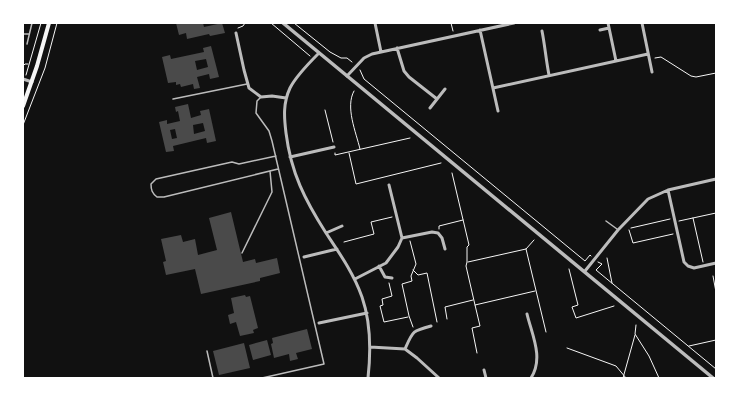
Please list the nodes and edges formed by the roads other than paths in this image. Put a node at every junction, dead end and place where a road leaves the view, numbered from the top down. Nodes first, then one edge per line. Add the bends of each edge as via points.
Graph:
1 (32, 23) edge
2 (49, 23) edge
3 (283, 23) edge
4 (375, 23) edge
5 (514, 23) edge
6 (608, 23) edge
7 (642, 23) edge
8 (609, 28) junction
9 (480, 30) junction
10 (600, 30) dead end
11 (542, 31) dead end
12 (236, 33) dead end
13 (23, 34) edge
14 (29, 34) junction
15 (27, 44) dead end
16 (397, 48) junction
17 (381, 52) junction
18 (319, 53) junction
19 (649, 56) junction
20 (616, 61) junction
21 (652, 72) dead end
22 (549, 75) junction
23 (347, 76) junction
24 (24, 79) edge
25 (32, 82) junction
26 (247, 84) junction
27 (493, 88) junction
28 (445, 89) dead end
29 (261, 97) junction
30 (286, 98) junction
31 (437, 99) junction
32 (173, 100) dead end
33 (23, 106) edge
34 (430, 108) dead end
35 (498, 111) dead end
36 (334, 147) road end
37 (276, 156) junction
38 (290, 157) junction
39 (279, 169) junction
40 (270, 171) junction
41 (716, 179) edge
42 (389, 185) dead end
43 (668, 190) junction
44 (606, 221) dead end
45 (342, 226) dead end
46 (618, 230) junction
47 (326, 233) junction
48 (402, 238) junction
49 (337, 249) junction
50 (445, 249) dead end
51 (242, 252) dead end
52 (304, 257) dead end
53 (716, 263) edge
54 (379, 266) junction
55 (585, 272) junction
56 (392, 278) dead end
57 (355, 279) junction
58 (367, 313) junction
59 (527, 314) dead end
60 (320, 323) dead end
61 (431, 326) dead end
62 (540, 344) dead end
63 (535, 345) junction
64 (370, 347) junction
65 (405, 348) junction
66 (207, 352) dead end
67 (484, 370) dead end
68 (213, 378) edge
69 (262, 378) edge
70 (368, 378) edge
71 (439, 378) edge
72 (486, 378) edge
73 (530, 378) edge
74 (713, 378) edge

1 - 14 lane
2 - 25 main road
3 - 18 street
4 - 17 street
5 - 9 street
6 - 8 street
7 - 19 street
8 - 10 street
8 - 20 street
9 - 16 street
9 - 27 street
11 - 22 street
12 - 26 street
13 - 14 lane
14 - 15 lane
16 - 17 street
16 - 31 street via 404,72
17 - 23 street via 364,58
18 - 23 street
18 - 30 street via 291,86
19 - 20 street
19 - 21 street
20 - 22 street
22 - 27 street
23 - 55 street
24 - 25 street
25 - 33 main road
26 - 29 street via 248,88
26 - 32 lane
27 - 35 street
28 - 31 street
29 - 30 street
29 - 37 lane via 257,101 256,113 269,131
30 - 38 street via 284,117
31 - 34 street
36 - 38 street
37 - 39 lane
37 - 40 lane via 239,164 232,162 156,179 151,184 151,189 157,197 164,197
38 - 47 street via 303,195
39 - 40 lane
39 - 69 lane via 324,364
40 - 51 lane via 272,192
41 - 43 street
42 - 48 street
43 - 46 street via 648,199
43 - 53 street via 684,262 694,268
44 - 46 lane
45 - 47 street
46 - 55 street
47 - 49 street
48 - 50 street via 438,233
48 - 54 street via 393,255
49 - 52 street
49 - 57 street
54 - 56 street via 385,277
54 - 57 street
55 - 74 street
57 - 58 street
58 - 60 street
58 - 64 street
59 - 63 street
61 - 65 street via 413,333
62 - 63 street
63 - 73 street via 538,358 535,372
64 - 65 street
64 - 70 street
65 - 71 street
66 - 68 lane
67 - 72 street

